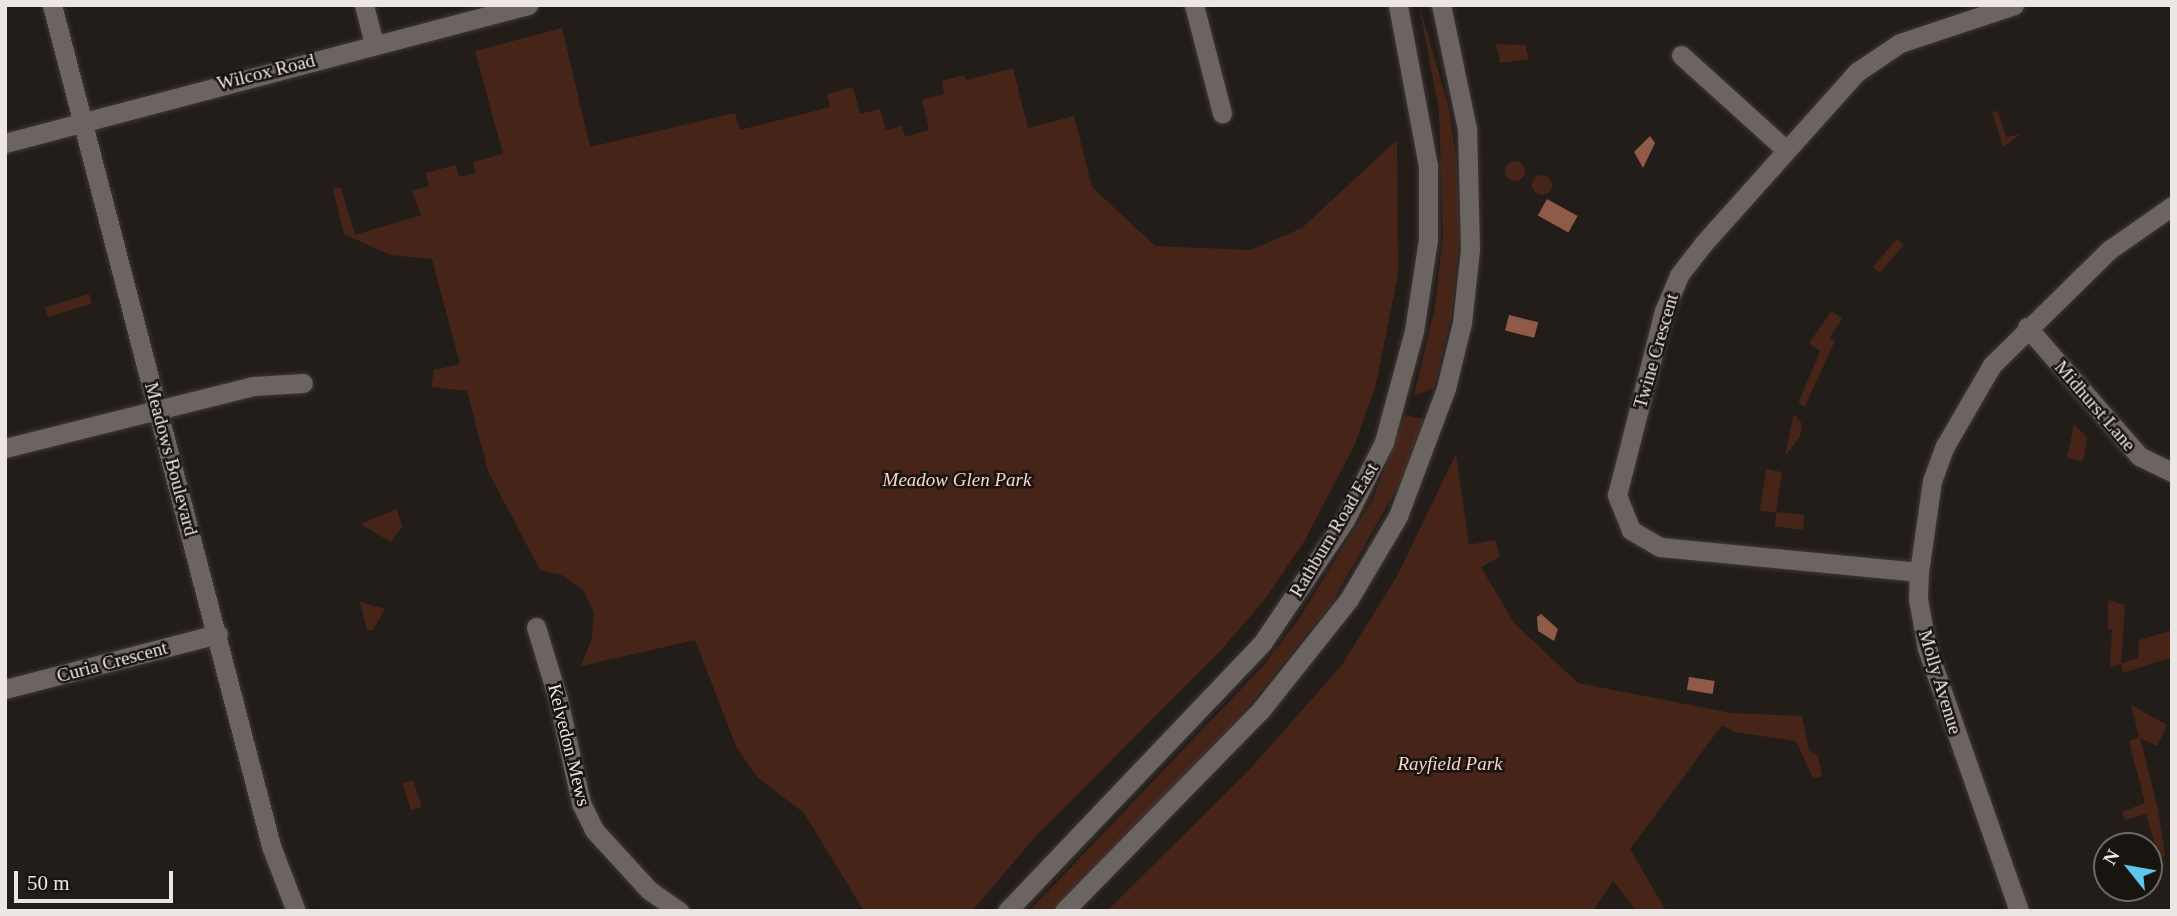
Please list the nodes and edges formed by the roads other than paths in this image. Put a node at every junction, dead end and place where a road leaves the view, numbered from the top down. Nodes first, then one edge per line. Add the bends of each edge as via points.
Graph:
1 (52, 5) edge
2 (364, 5) edge
3 (528, 5) edge
4 (1194, 5) edge
5 (1398, 5) edge
6 (1441, 5) edge
7 (2014, 5) edge
8 (374, 44) junction
9 (1681, 55) dead end
10 (1222, 113) dead end
11 (83, 123) junction
12 (5, 143) edge
13 (1785, 149) junction
14 (2172, 206) edge
15 (2027, 327) junction
16 (303, 383) dead end
17 (158, 408) junction
18 (5, 448) edge
19 (2172, 472) edge
20 (1919, 572) junction
21 (536, 626) dead end
22 (218, 634) junction
23 (5, 689) edge
24 (296, 911) edge
25 (679, 911) edge
26 (1007, 911) edge
27 (1063, 911) edge
28 (2019, 911) edge

1 - 11 street, Meadows Boulevard
2 - 8 street
3 - 8 street, Wilcox Road
4 - 10 street
5 - 26 street, Rathburn Road East via 1428,166 1429,240 1398,402 1384,442 1345,520 1263,642
6 - 27 street via 1467,129 1471,249 1462,323 1446,388 1382,546 1304,658 1243,729
7 - 13 street, Twine Crescent via 1899,43 1857,72
8 - 11 street, Wilcox Road
9 - 13 street
11 - 12 street, Wilcox Road
11 - 17 street, Meadows Boulevard
13 - 20 street, Twine Crescent via 1679,275 1664,311 1617,495 1631,530 1660,547
14 - 15 street, Molly Avenue via 2109,250
15 - 19 street, Midhurst Lane via 2139,456
15 - 20 street, Molly Avenue via 1992,365 1945,446 1927,503
16 - 17 street via 254,386
17 - 18 street
17 - 22 street, Meadows Boulevard
20 - 28 street, Molly Avenue via 1918,599 1927,648
21 - 25 street, Kelvedon Mews via 556,689 581,803 594,830 649,890
22 - 23 street, Curia Crescent
22 - 24 street, Meadows Boulevard via 271,846

